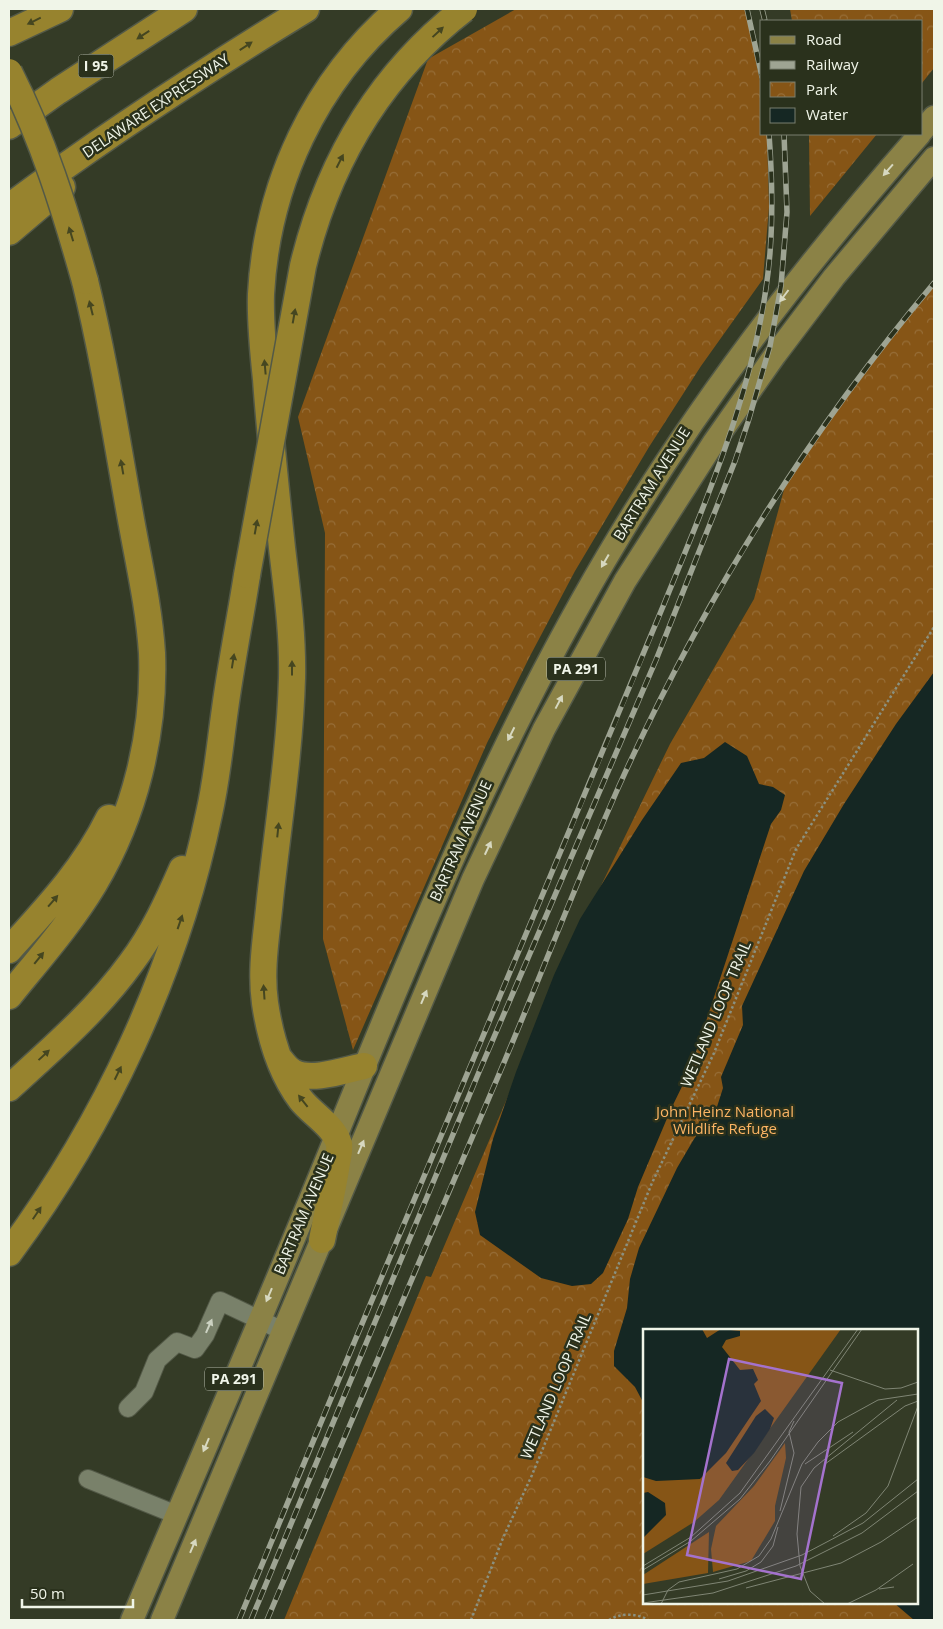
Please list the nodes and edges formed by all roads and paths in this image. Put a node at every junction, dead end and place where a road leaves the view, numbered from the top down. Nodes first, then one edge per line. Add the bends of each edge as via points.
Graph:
1 (60, 9) edge
2 (184, 9) edge
3 (306, 9) edge
4 (400, 9) edge
5 (464, 9) edge
6 (9, 33) edge
7 (9, 72) edge
8 (176, 92) junction
9 (934, 117) edge
10 (9, 126) edge
11 (923, 131) edge
12 (919, 135) edge
13 (934, 158) edge
14 (9, 207) edge
15 (9, 232) edge
16 (130, 516) junction
17 (934, 627) edge
18 (225, 709) junction
19 (9, 950) edge
20 (9, 996) edge
21 (279, 1058) junction
22 (364, 1066) junction
23 (9, 1088) edge
24 (336, 1137) junction
25 (322, 1240) junction
26 (9, 1253) edge
27 (259, 1320) junction
28 (283, 1331) junction
29 (128, 1408) dead end
30 (88, 1479) dead end
31 (177, 1515) junction
32 (132, 1620) edge
33 (162, 1620) edge
34 (471, 1620) edge
35 (609, 1620) edge
36 (648, 1620) edge

1 -> 6 highway
2 -> 10 highway, I 95
8 -> 3 highway, DELAWARE EXPRESSWAY
21 -> 4 highway via 267,1015 263,976 290,717 292,656 262,342 264,257 287,166 308,121 342,70 365,42
18 -> 5 highway, bridge via 303,266 324,196 345,151 380,95 412,58
16 -> 7 highway, bridge via 104,365 84,281 55,181
8 - 14 highway, DELAWARE EXPRESSWAY
8 - 15 highway
9 - 11 main road, BARTRAM AVENUE / PA 291
12 -> 22 main road, BARTRAM AVENUE / PA 291 via 834,234 732,365 620,535 494,767
25 -> 13 main road, BARTRAM AVENUE / PA 291 via 477,870 544,729 598,629 670,510 770,362 834,277
19 -> 16 highway via 62,891 89,854 114,808 133,754 141,704 142,652
20 -> 16 highway via 94,884 123,823 141,767 150,709 152,653 145,592
17 - 34 path, WETLAND LOOP TRAIL via 796,849 714,1053 652,1183
23 -> 18 highway via 89,1013 128,968 156,925 191,844
26 -> 18 highway via 53,1189 95,1118 156,987 181,920 203,840 220,757
21 - 22 highway via 285,1066 301,1075
24 -> 21 highway via 300,1099
22 - 24 main road, BARTRAM AVENUE / PA 291
24 - 25 highway via 340,1146
24 -> 27 main road, BARTRAM AVENUE / PA 291
25 - 28 main road, BARTRAM AVENUE / PA 291
27 - 28 lane
29 -> 27 lane via 144,1392 157,1360 177,1342 195,1350 206,1335 220,1301
27 -> 31 main road, BARTRAM AVENUE / PA 291
33 -> 28 main road, BARTRAM AVENUE / PA 291
30 - 31 lane
31 - 32 main road, BARTRAM AVENUE / PA 291
35 - 36 path via 633,1615

